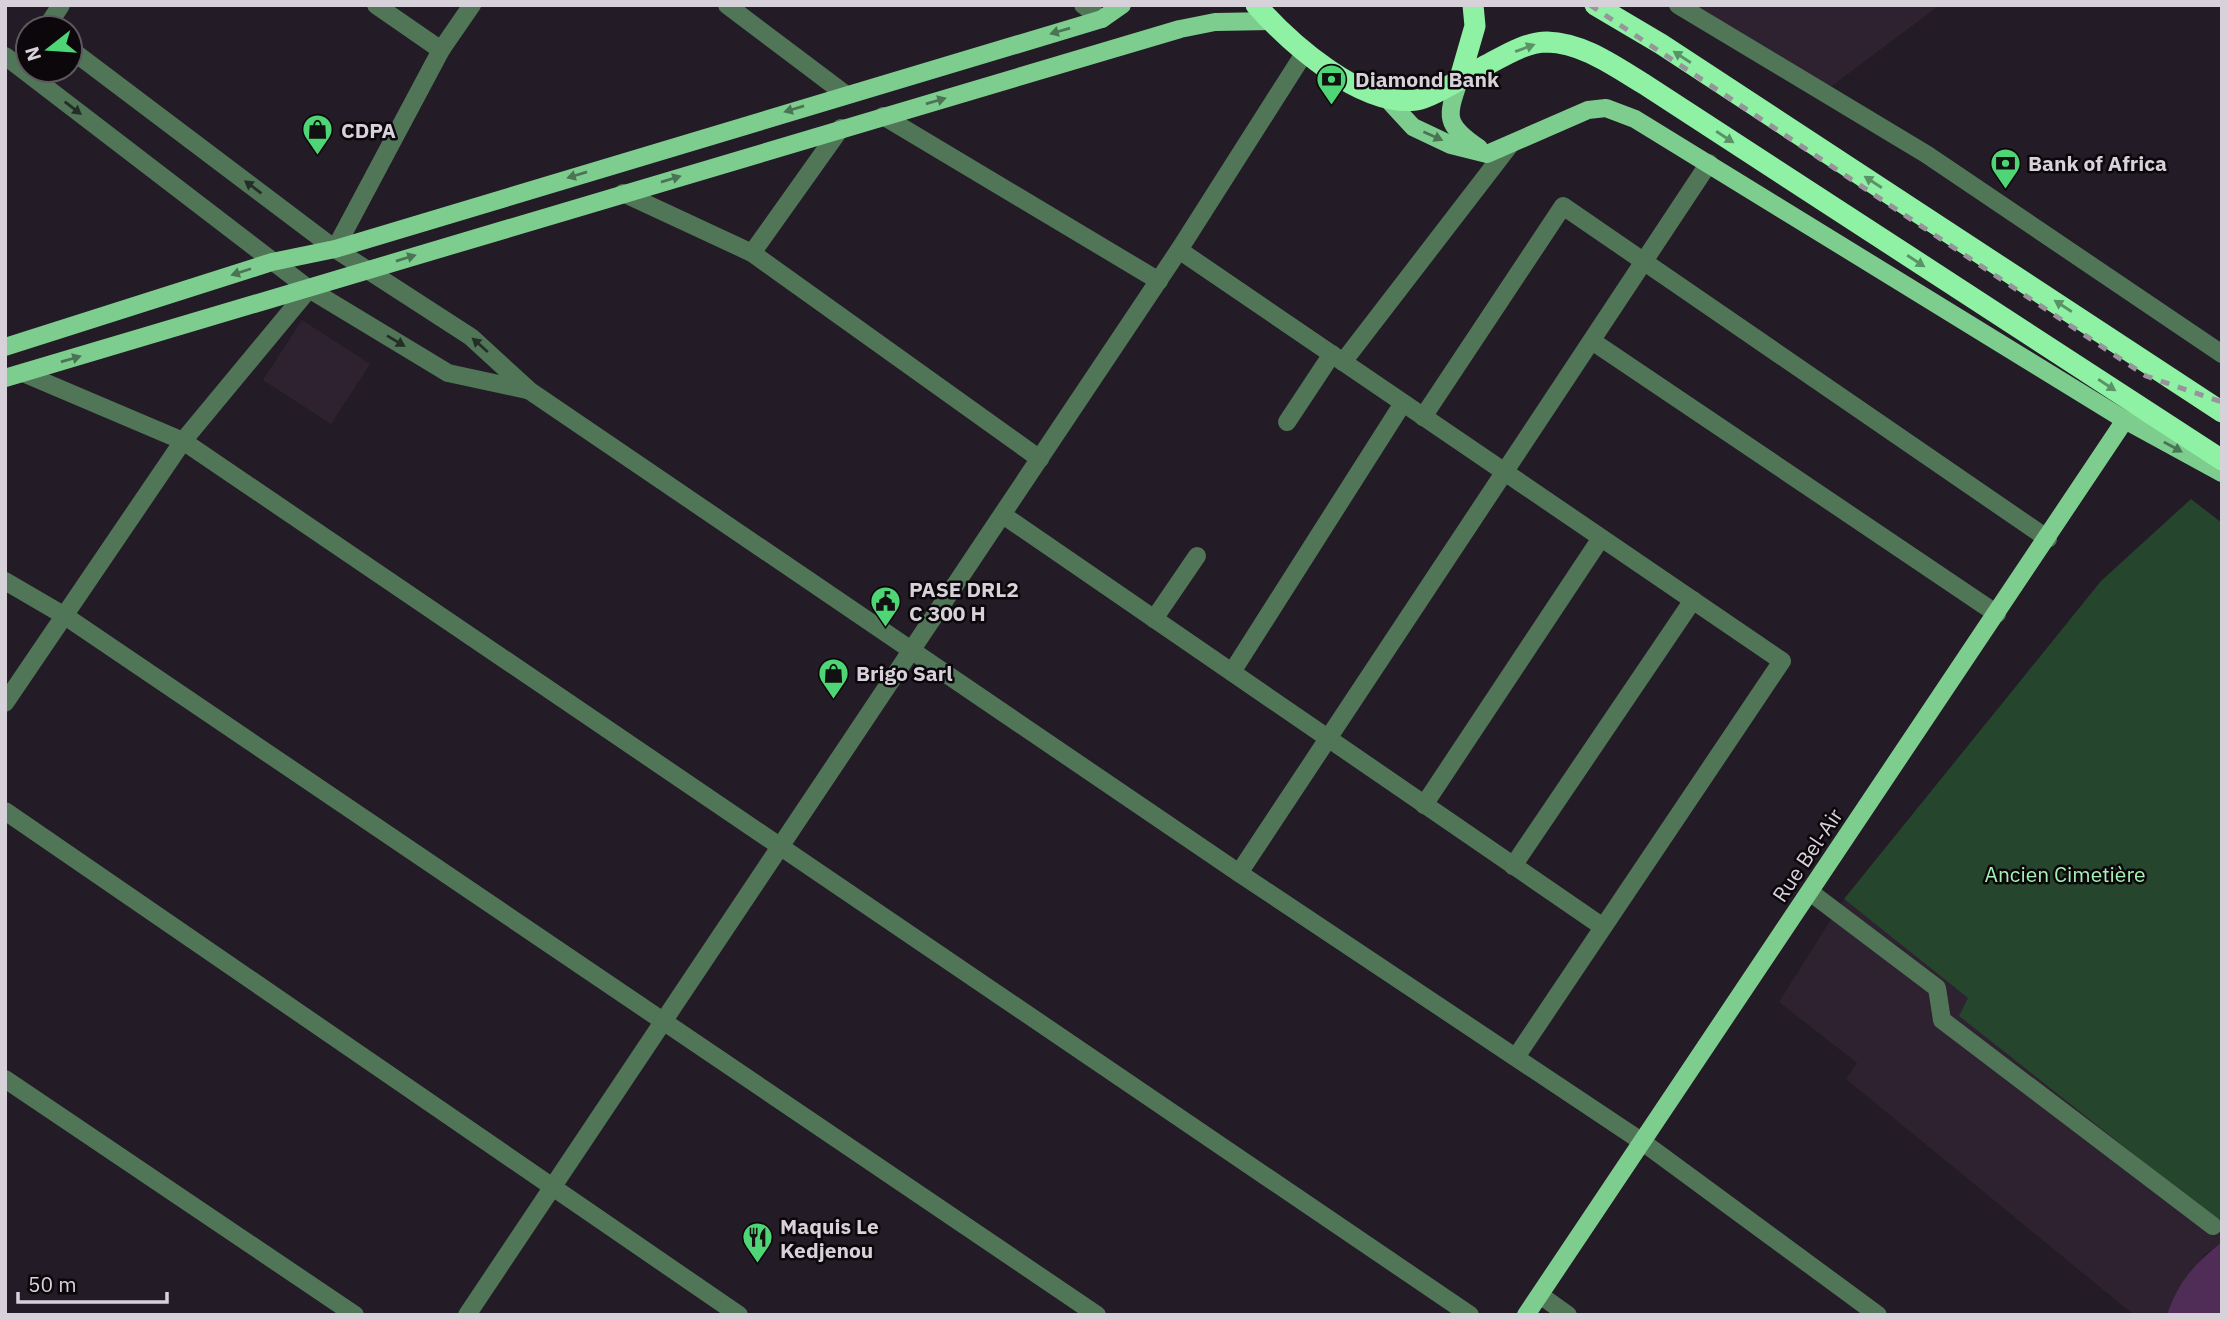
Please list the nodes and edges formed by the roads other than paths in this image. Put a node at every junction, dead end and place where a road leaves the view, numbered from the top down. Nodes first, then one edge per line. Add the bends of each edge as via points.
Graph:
1 (376, 5) edge
2 (472, 5) edge
3 (727, 5) edge
4 (1083, 5) edge
5 (1122, 5) edge
6 (1256, 5) edge
7 (1473, 5) edge
8 (1595, 5) edge
9 (1678, 5) edge
10 (1102, 19) junction
11 (1271, 22) junction
12 (442, 50) junction
13 (1305, 52) junction
14 (84, 60) edge
15 (1460, 78) junction
16 (49, 84) edge
17 (845, 94) junction
18 (1388, 101) junction
19 (883, 116) junction
20 (841, 128) junction
21 (1510, 145) junction
22 (1487, 153) junction
23 (1709, 163) junction
24 (623, 193) junction
25 (335, 248) junction
26 (1179, 250) junction
27 (752, 253) junction
28 (272, 262) junction
29 (1644, 262) junction
30 (366, 270) junction
31 (1159, 281) junction
32 (309, 289) junction
33 (1592, 341) junction
34 (5, 347) edge
35 (2222, 354) edge
36 (1338, 358) junction
37 (23, 373) junction
38 (5, 378) edge
39 (530, 391) junction
40 (1404, 403) junction
41 (2222, 412) edge
42 (1423, 417) junction
43 (2125, 420) junction
44 (1287, 422) dead end
45 (183, 441) junction
46 (1040, 459) junction
47 (2222, 460) edge
48 (1505, 472) junction
49 (2222, 473) edge
50 (1003, 515) junction
51 (1601, 538) junction
52 (2048, 539) junction
53 (1197, 556) dead end
54 (5, 580) edge
55 (1693, 600) junction
56 (1997, 614) junction
57 (65, 616) junction
58 (1154, 619) junction
59 (911, 651) junction
60 (1231, 672) junction
61 (5, 703) edge
62 (1328, 739) junction
63 (1424, 805) junction
64 (5, 811) edge
65 (780, 847) junction
66 (1513, 866) junction
67 (1240, 873) junction
68 (1810, 892) junction
69 (1602, 927) junction
70 (663, 1022) junction
71 (1516, 1057) junction
72 (5, 1079) edge
73 (1644, 1143) junction
74 (553, 1187) junction
75 (2213, 1226) dead end
76 (1540, 1295) junction
77 (355, 1315) edge
78 (467, 1315) edge
79 (739, 1315) edge
80 (1097, 1315) edge
81 (1470, 1315) edge
82 (1526, 1315) edge
83 (1568, 1315) edge
84 (1878, 1315) edge

1 - 12 street
2 - 12 street
3 - 17 street
4 - 10 street
5 - 10 main road
6 - 11 highway
7 - 15 highway via 1475,26
41 -> 8 highway via 1673,51
9 - 35 street via 1926,154
10 -> 17 main road
11 - 13 highway
19 -> 11 main road via 1180,29 1215,22
12 - 25 street
13 - 18 highway
13 - 26 street
25 -> 14 street
15 - 18 highway via 1419,100
15 - 22 main road via 1449,109 1453,127
15 -> 47 highway via 1544,42 1587,52 1644,84
16 -> 28 street
17 -> 25 main road
18 -> 22 main road via 1413,127 1451,145
19 - 20 main road
19 - 31 street
24 -> 20 main road
20 - 27 street
21 - 22 main road
21 - 23 main road via 1562,119 1606,108 1635,119
21 - 36 street
23 - 29 street
23 - 43 main road
24 - 27 street
30 -> 24 main road
25 - 28 main road
25 - 30 street
26 - 31 street
26 - 36 street
27 - 46 street
28 - 32 street
28 -> 34 main road
29 - 33 street
29 - 42 street via 1563,206
29 - 52 street
30 - 32 main road
39 -> 30 street via 471,337
31 - 46 street
37 -> 32 main road
32 -> 39 street via 448,373
32 - 45 street
33 - 48 street
33 - 56 street
36 - 40 street
36 - 44 street
37 - 38 main road
37 - 45 street
39 - 59 street
40 - 42 street
40 - 60 street
42 - 48 street
43 -> 49 main road
43 - 52 main road, Rue Bel-Air
45 - 57 street
45 - 65 street
46 - 50 street
48 - 51 street
48 - 62 street
50 - 58 street
50 - 59 street
51 - 55 street
51 - 63 street
52 - 56 main road, Rue Bel-Air
53 - 58 street
54 - 57 street
55 - 66 street
55 - 69 street via 1782,661
56 - 68 main road, Rue Bel-Air
57 - 61 street
57 - 70 street
58 - 60 street
59 - 65 street
59 - 67 street
60 - 62 street
62 - 63 street
62 - 67 street
63 - 66 street
64 - 74 street
65 - 70 street
65 - 81 street
66 - 69 street
67 - 71 street
68 - 73 main road, Rue Bel-Air
68 - 75 street via 1937,988 1942,1020
69 - 71 street
70 - 74 street
70 - 80 street
71 - 73 street
72 - 77 street
73 - 76 main road, Rue Bel-Air
73 - 84 street
74 - 78 street
74 - 79 street
76 - 82 main road, Rue Bel-Air
76 - 83 street

